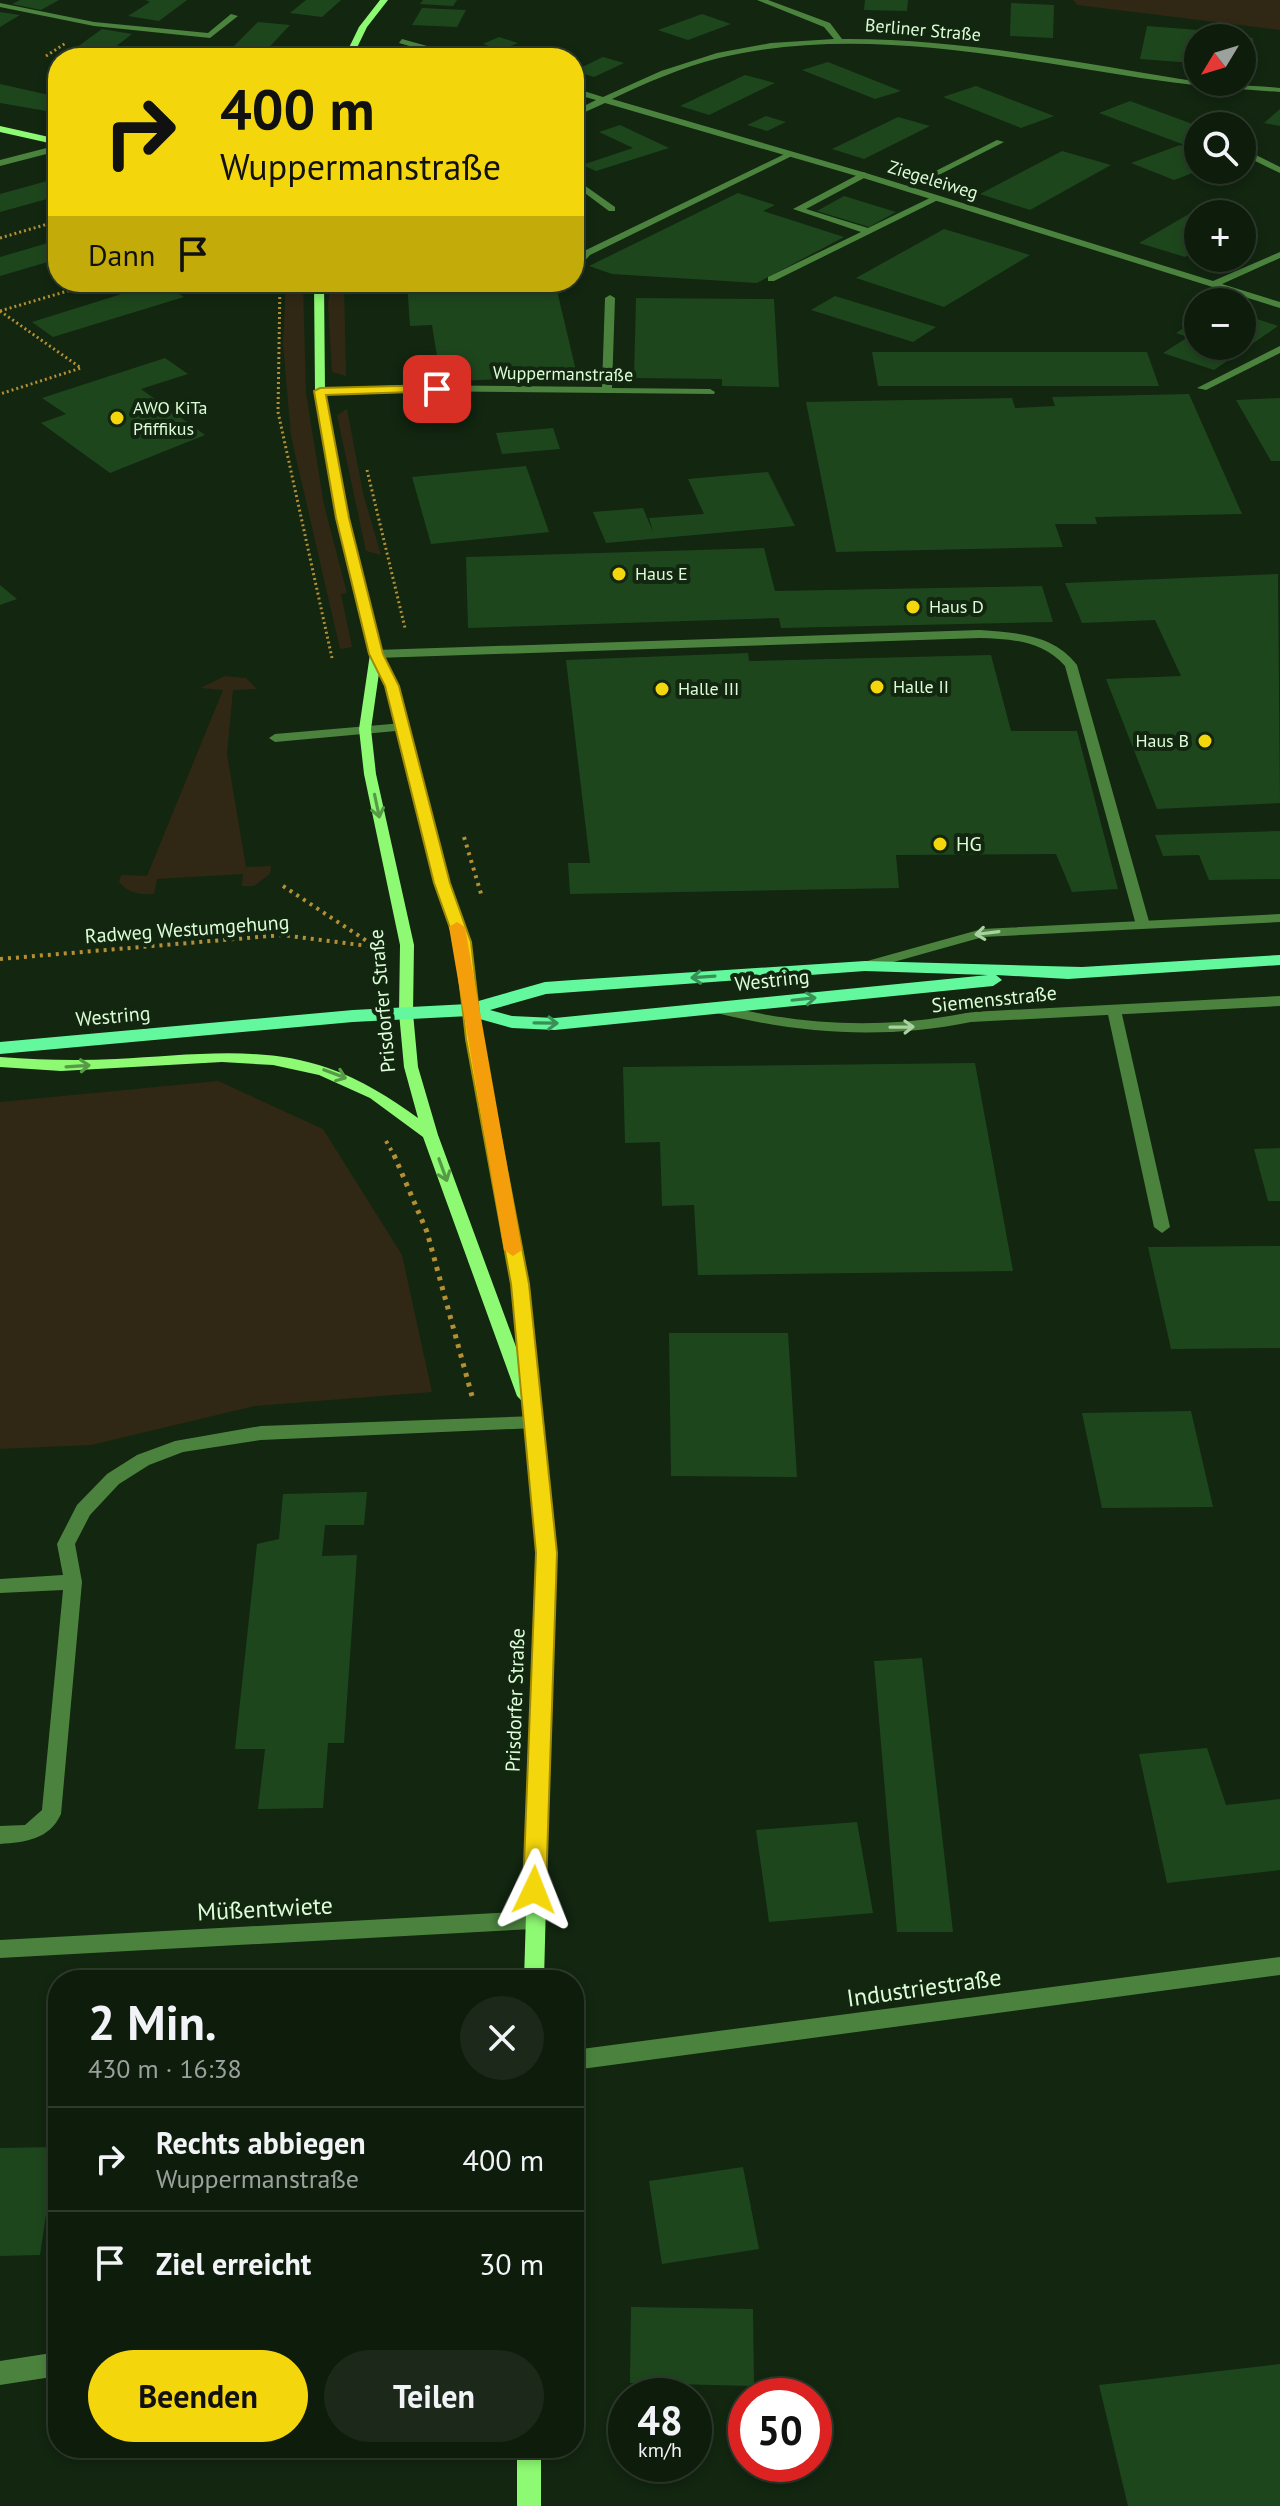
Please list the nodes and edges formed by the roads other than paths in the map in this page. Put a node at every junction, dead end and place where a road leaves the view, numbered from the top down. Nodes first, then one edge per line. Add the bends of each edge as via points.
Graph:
1 (384, 0) edge
2 (761, 0) edge
3 (0, 5) edge
4 (234, 16) dead end
5 (839, 40) junction
6 (402, 41) dead end
7 (353, 48) edge
8 (426, 48) edge
9 (1280, 90) edge
10 (584, 94) edge
11 (604, 100) junction
12 (584, 109) edge
13 (0, 129) edge
14 (48, 142) edge
15 (1000, 142) dead end
16 (48, 148) edge
17 (792, 154) junction
18 (1256, 158) edge
19 (0, 163) edge
20 (1280, 170) edge
21 (863, 175) junction
22 (584, 188) edge
23 (906, 188) junction
24 (937, 198) junction
25 (612, 209) dead end
26 (869, 231) junction
27 (1280, 255) edge
28 (584, 259) edge
29 (771, 279) dead end
30 (1214, 284) junction
31 (319, 292) edge
32 (610, 298) dead end
33 (1280, 305) edge
34 (1280, 349) edge
35 (1202, 388) dead end
36 (607, 390) junction
37 (320, 391) junction
38 (710, 392) dead end
39 (376, 654) junction
40 (403, 727) junction
41 (365, 729) junction
42 (275, 738) dead end
43 (1280, 918) edge
44 (1143, 925) junction
45 (1280, 960) edge
46 (865, 966) junction
47 (1081, 972) junction
48 (1280, 1001) edge
49 (714, 1008) junction
50 (469, 1010) junction
51 (1114, 1010) junction
52 (406, 1013) junction
53 (0, 1048) edge
54 (0, 1062) edge
55 (430, 1135) junction
56 (1162, 1227) dead end
57 (535, 1422) junction
58 (73, 1582) junction
59 (0, 1586) edge
60 (0, 1835) edge
61 (533, 1920) junction
62 (0, 1949) edge
63 (1280, 1966) edge
64 (534, 1970) edge
65 (584, 2059) edge
66 (48, 2366) edge
67 (0, 2373) edge
68 (529, 2458) edge
69 (529, 2506) edge

1 - 7 main road
2 - 5 street via 827,25
3 - 4 street via 94,24 210,36
5 - 9 street, Berliner Straße via 932,43 1127,74
5 - 11 street, Berliner Straße via 717,56
6 - 8 street
10 - 11 street, Ziegeleiweg
11 - 12 street, Berliner Straße
11 - 17 street, Ziegeleiweg
13 - 14 main road
15 - 23 street
16 - 19 street
17 - 21 street, Ziegeleiweg
17 - 28 street
18 - 20 street
21 - 23 street, Ziegeleiweg
21 - 26 street via 798,209
22 - 25 street
23 - 24 street, Ziegeleiweg
24 - 26 street
24 - 30 street, Ziegeleiweg
26 - 29 street
27 - 30 street
30 - 33 street, Ziegeleiweg
31 - 37 main road, Prisdorfer Straße
32 - 36 street
34 - 35 street
36 - 37 street, Wuppermanstraße
36 - 38 street, Wuppermanstraße
37 - 39 main road, Prisdorfer Straße
39 - 40 main road, Prisdorfer Straße
39 - 41 main road, Prisdorfer Straße
39 - 44 street via 980,634 1047,645 1071,665
40 - 41 street
40 - 50 main road, Prisdorfer Straße via 442,883 463,942
41 - 42 street
41 -> 52 main road, Prisdorfer Straße via 407,945
43 - 44 street
44 -> 46 street via 982,933
45 - 47 main road, Westring
46 - 47 main road, Westring
46 -> 50 main road, Westring via 545,988
49 -> 47 main road, Westring
48 - 51 street, Siemensstraße
50 -> 49 main road, Westring via 512,1022 555,1024
49 -> 51 street, Siemensstraße via 764,1023 821,1028 936,1026 971,1017
50 - 52 main road, Westring
50 - 57 main road, Prisdorfer Straße via 520,1284
51 - 56 street
52 - 53 main road, Westring
52 - 55 main road, Prisdorfer Straße via 411,1067
54 -> 55 main road via 51,1068 270,1057 325,1070 373,1091
55 -> 57 main road, Prisdorfer Straße
57 - 58 street via 261,1433 181,1446 113,1479 83,1510 66,1544
57 - 61 main road, Prisdorfer Straße via 546,1553
58 - 59 street
58 - 60 street via 51,1814 30,1833
61 - 62 street, Müßentwiete
61 - 64 main road, Prisdorfer Straße
63 - 65 street, Industriestraße
66 - 67 street
68 - 69 main road

